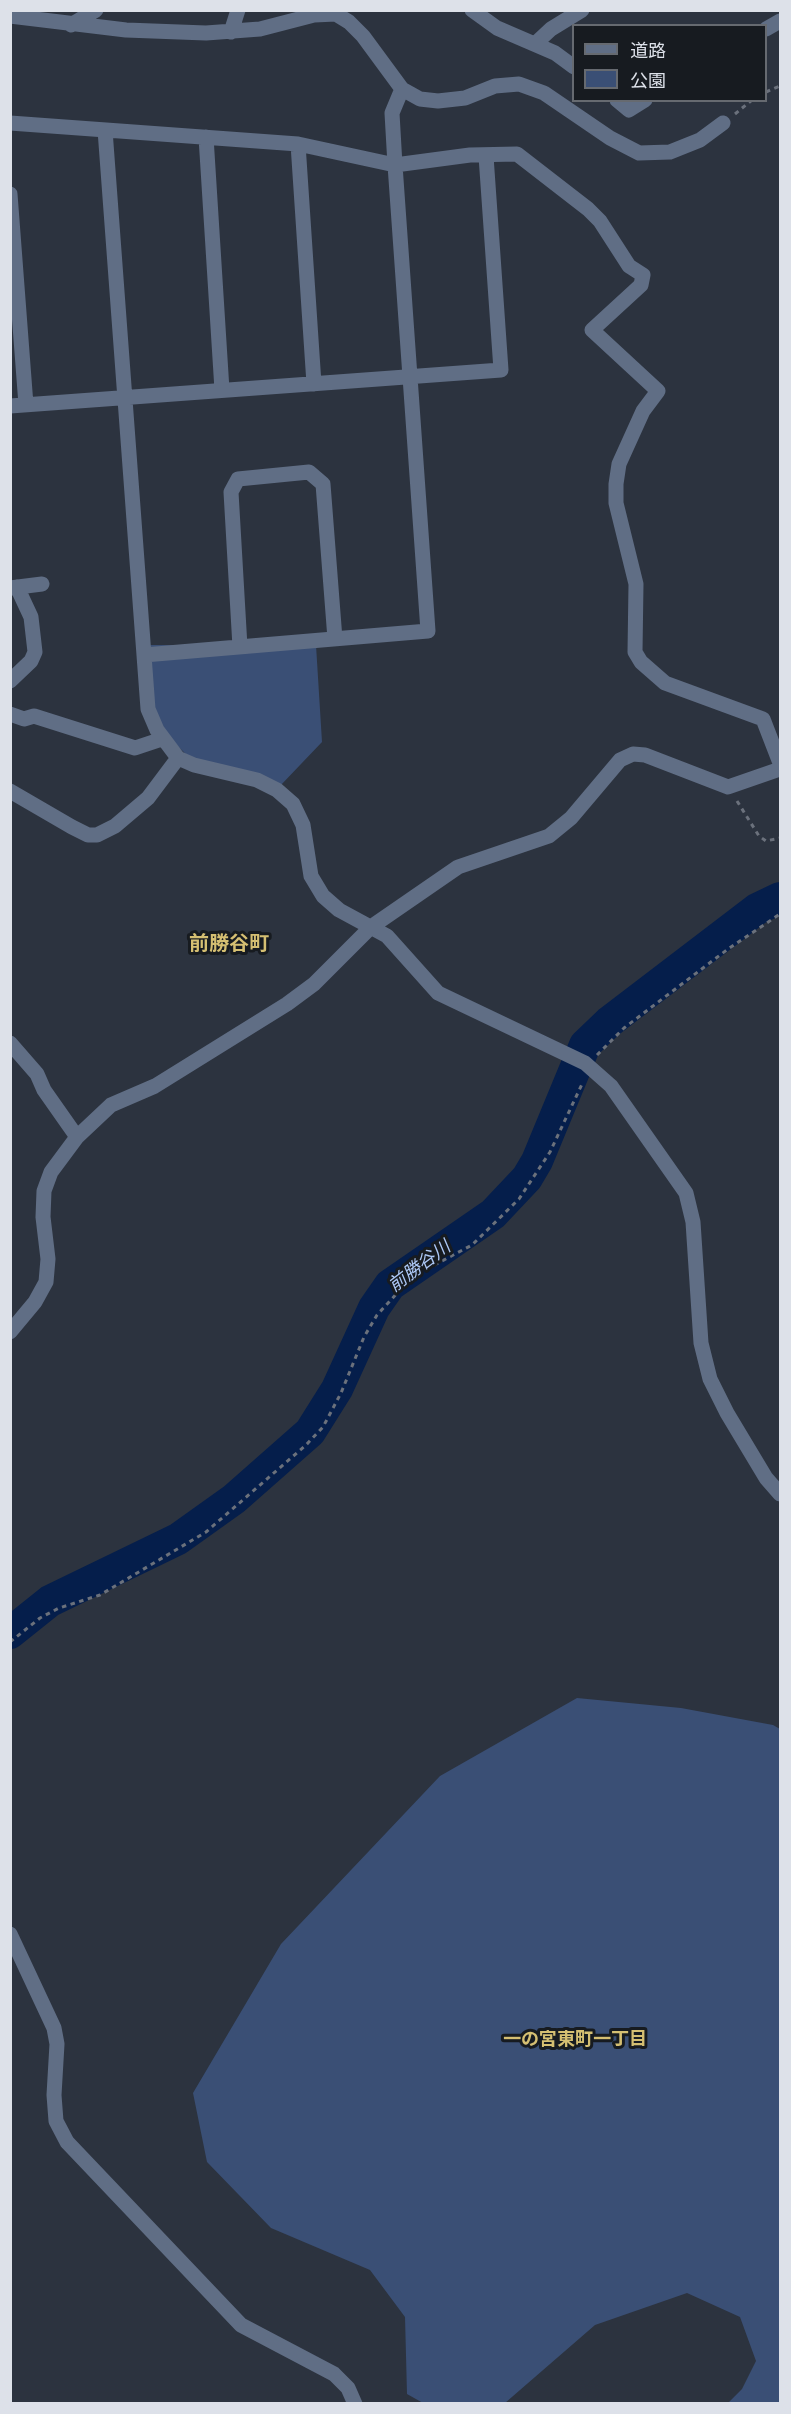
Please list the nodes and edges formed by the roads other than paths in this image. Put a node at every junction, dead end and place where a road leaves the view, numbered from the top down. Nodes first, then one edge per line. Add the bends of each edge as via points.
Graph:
1 (96, 10) edge
2 (238, 10) edge
3 (471, 10) edge
4 (582, 10) edge
5 (336, 12) edge
6 (52, 15) edge
7 (10, 16) edge
8 (71, 25) junction
9 (231, 32) junction
10 (536, 43) junction
11 (572, 66) edge
12 (402, 89) junction
13 (619, 102) edge
14 (642, 102) edge
15 (10, 123) edge
16 (723, 123) road end
17 (105, 130) junction
18 (206, 138) junction
19 (298, 144) junction
20 (486, 156) junction
21 (394, 165) junction
22 (10, 194) edge
23 (408, 377) junction
24 (314, 384) junction
25 (222, 390) junction
26 (124, 397) junction
27 (18, 405) edge
28 (42, 584) dead end
29 (14, 587) edge
30 (335, 639) junction
31 (240, 647) junction
32 (144, 655) junction
33 (10, 681) edge
34 (10, 714) edge
35 (162, 739) junction
36 (178, 758) junction
37 (780, 764) edge
38 (780, 769) edge
39 (10, 791) edge
40 (371, 927) junction
41 (10, 1043) edge
42 (77, 1137) junction
43 (10, 1332) edge
44 (780, 1494) edge
45 (10, 1934) edge
46 (355, 2403) edge

1 - 8 street
2 - 9 street
3 - 10 street via 497,28
4 - 10 street
5 - 9 street
5 - 12 street via 363,36
6 - 7 street
6 - 8 street
8 - 9 street
10 - 11 street
12 - 16 street via 420,99 438,101 519,84 544,93 639,153 670,152 700,140
12 - 21 street via 392,112
13 - 14 street via 629,110
15 - 17 street
17 - 18 street
17 - 26 street
18 - 19 street
18 - 25 street
19 - 21 street
19 - 24 street
20 - 21 street
20 - 23 street via 501,370
20 - 37 street via 518,154 588,209 629,266 643,275 641,285 592,330 658,391 643,411 619,464 616,484 616,503 636,585 634,652 665,683 763,719
21 - 23 street
22 - 27 street
23 - 24 street
23 - 30 street via 428,631
24 - 25 street
25 - 26 street
26 - 27 street
26 - 32 street
28 - 29 street
29 - 33 street via 31,617 35,652
30 - 31 street
30 - 31 street via 323,484 309,472 238,478 231,492
31 - 32 street
32 - 35 street via 148,709
34 - 35 street via 24,719 33,716 135,748
35 - 36 street
36 - 39 street via 148,798 116,826 97,835 72,827
36 - 40 street via 258,780 293,804 303,825 311,876 323,896 339,910
38 - 40 street via 728,787 633,754 620,760 571,818 549,836 458,867
40 - 42 street via 314,984 287,1004 155,1086 111,1105
40 - 44 street via 387,936 438,993 564,1052 589,1066 611,1086 686,1193 693,1222 701,1343 710,1379 766,1478
41 - 42 street via 37,1074
42 - 43 street via 51,1172 44,1191 46,1282
45 - 46 street via 54,2028 56,2121 65,2140 241,2325 334,2374 348,2388

